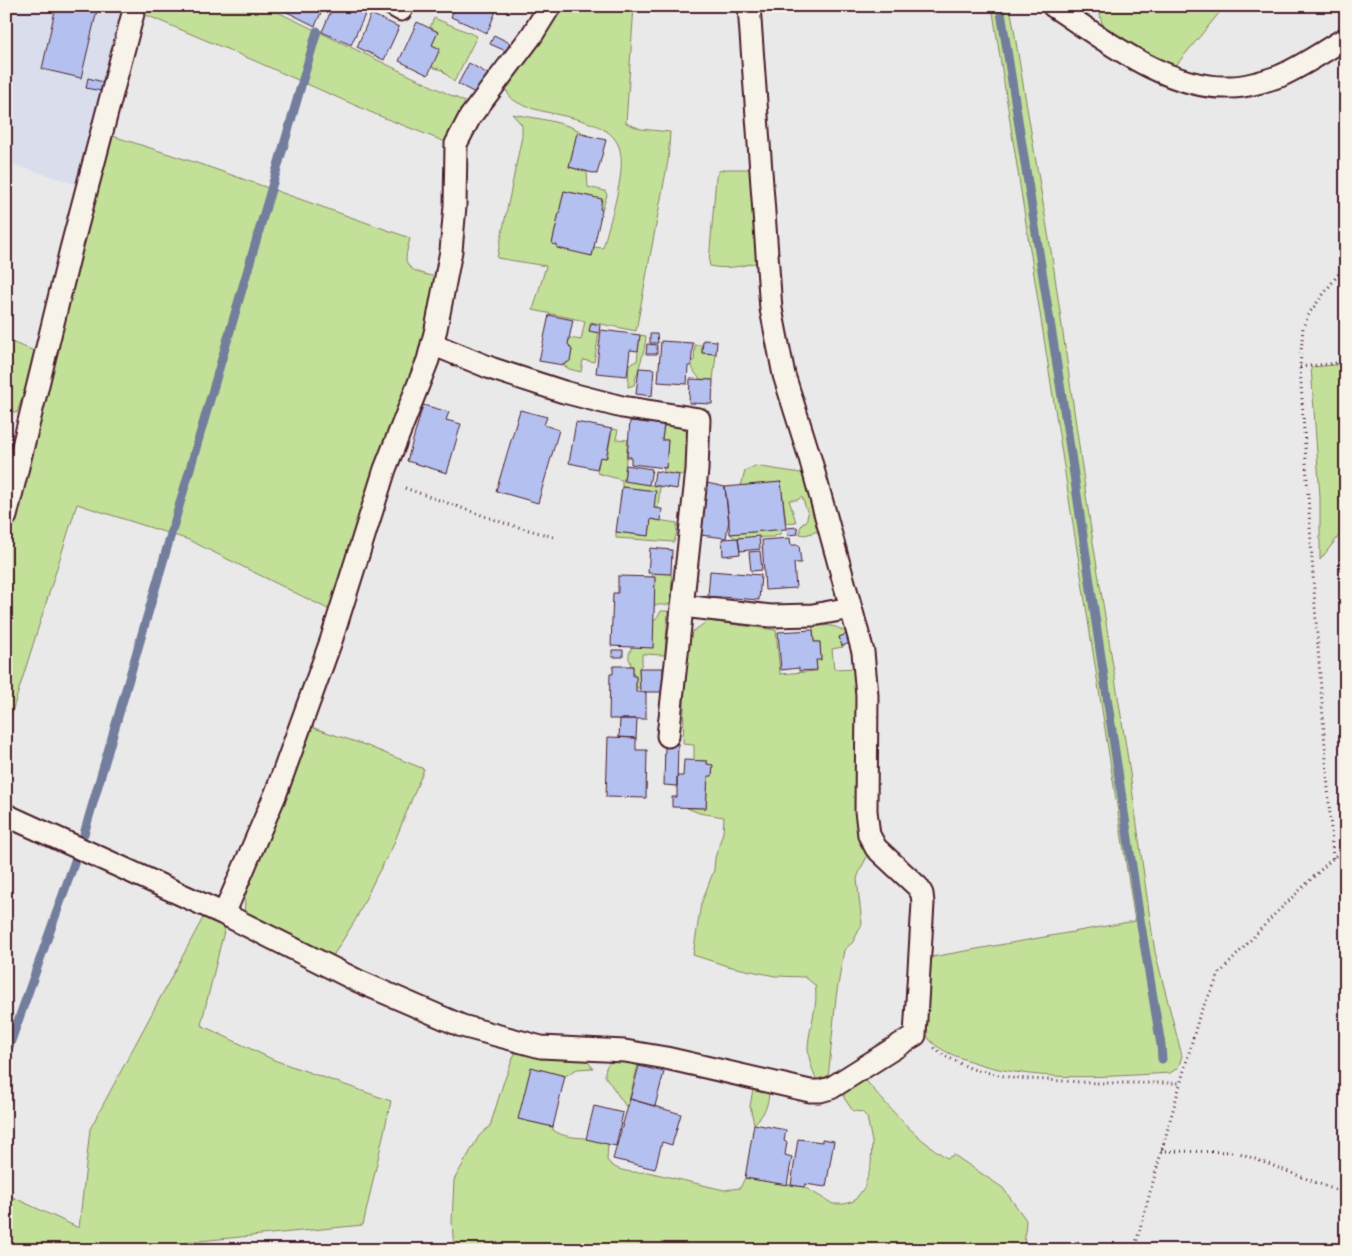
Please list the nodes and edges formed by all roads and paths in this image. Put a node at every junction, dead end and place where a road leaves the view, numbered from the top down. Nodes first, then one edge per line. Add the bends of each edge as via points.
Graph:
1 (135, 6) edge
2 (394, 6) edge
3 (403, 6) edge
4 (550, 6) edge
5 (749, 6) edge
6 (1053, 6) edge
7 (1346, 38) edge
8 (1346, 264) edge
9 (432, 344) junction
10 (1346, 362) edge
11 (1300, 367) junction
12 (381, 480) junction
13 (6, 516) edge
14 (554, 537) dead end
15 (682, 606) junction
16 (851, 608) junction
17 (668, 736) dead end
18 (6, 815) edge
19 (1346, 847) edge
20 (1333, 858) junction
21 (224, 914) junction
22 (915, 1035) junction
23 (1180, 1083) junction
24 (1161, 1151) junction
25 (1346, 1194) edge
26 (1134, 1250) edge

1 - 13 street
2 - 3 street via 401,10
4 - 9 street via 470,116 456,144 451,251
5 - 16 street via 770,309 784,376
6 - 7 street via 1138,61 1210,86 1232,87 1279,76
8 - 11 path via 1310,312 1303,327
9 - 12 street
9 - 15 street via 492,369 564,392 622,407 699,419 697,470
10 - 11 path
11 - 20 path
12 - 14 path
12 - 21 street via 332,641 276,793
15 - 16 street via 771,616 813,615
15 - 17 street
16 - 22 street via 863,652 867,695 866,811 869,835 876,848 922,894
18 - 21 street
19 - 20 path
20 - 23 path via 1220,973 1200,1013
21 - 22 street via 358,981 462,1026 541,1048 625,1051 820,1091 850,1077
22 - 23 path via 945,1056 972,1069 1013,1078
23 - 24 path
24 - 25 path via 1237,1152
24 - 26 path

